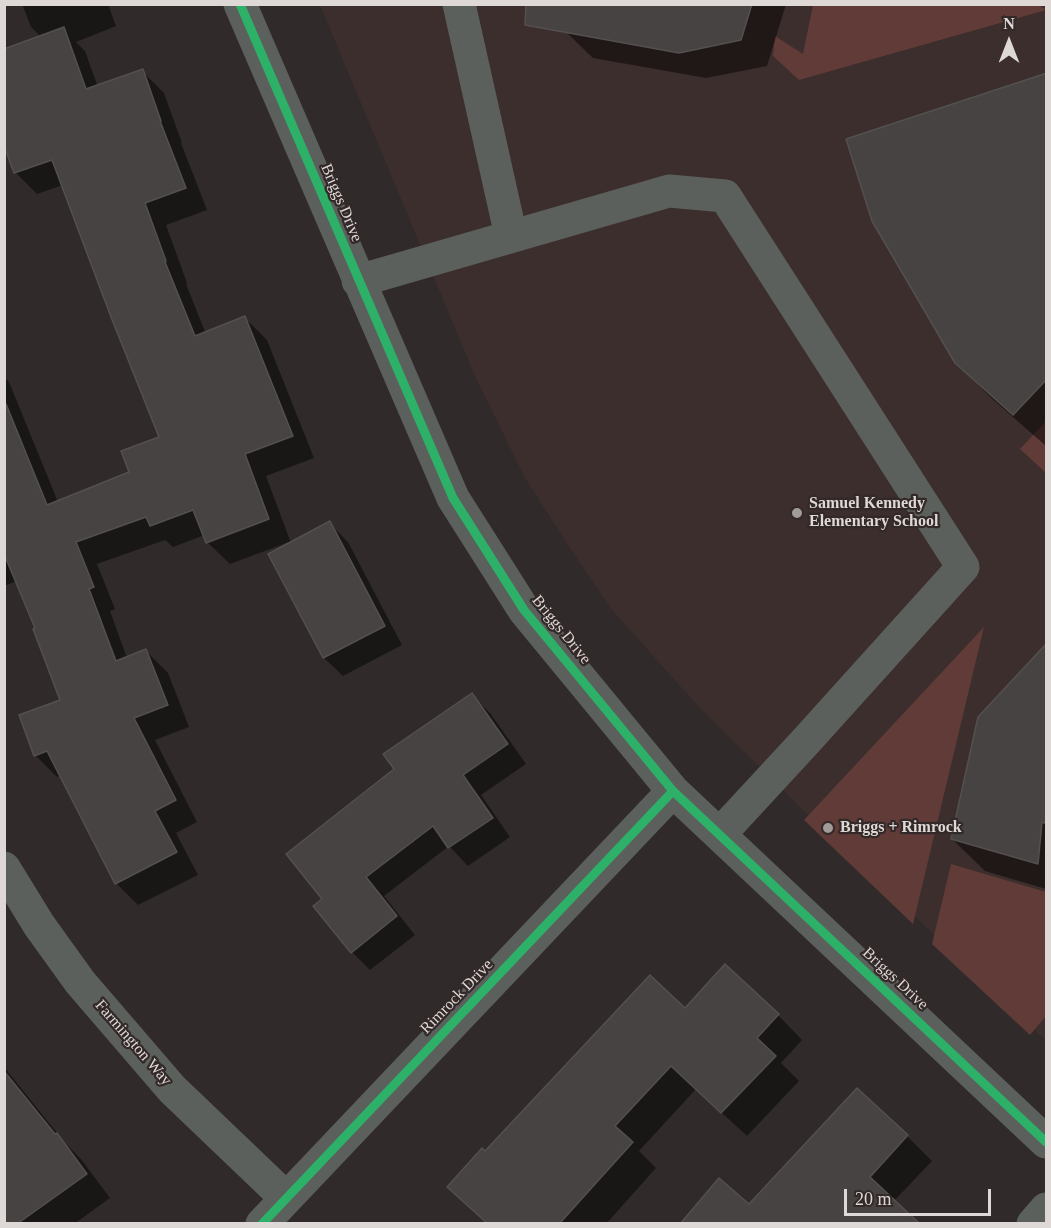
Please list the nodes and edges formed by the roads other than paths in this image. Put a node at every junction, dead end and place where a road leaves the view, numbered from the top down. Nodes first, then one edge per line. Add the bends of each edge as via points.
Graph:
1 (240, 4) edge
2 (459, 4) edge
3 (511, 236) junction
4 (358, 281) junction
5 (673, 791) junction
6 (720, 834) junction
7 (4, 868) edge
8 (1047, 1142) edge
9 (286, 1198) junction
10 (1047, 1209) edge
11 (261, 1224) edge
12 (1033, 1224) edge

1 - 4 street, Briggs Drive
2 - 3 street
3 - 4 street
3 - 6 street via 669,191 725,196 963,567
4 - 5 street, Briggs Drive via 453,498 524,610
5 - 6 street, Briggs Drive
5 - 9 street, Rimrock Drive
6 - 8 street, Briggs Drive
7 - 9 street, Farmington Way via 39,925 88,991 172,1089
9 - 11 street, Rimrock Drive
10 - 12 street

